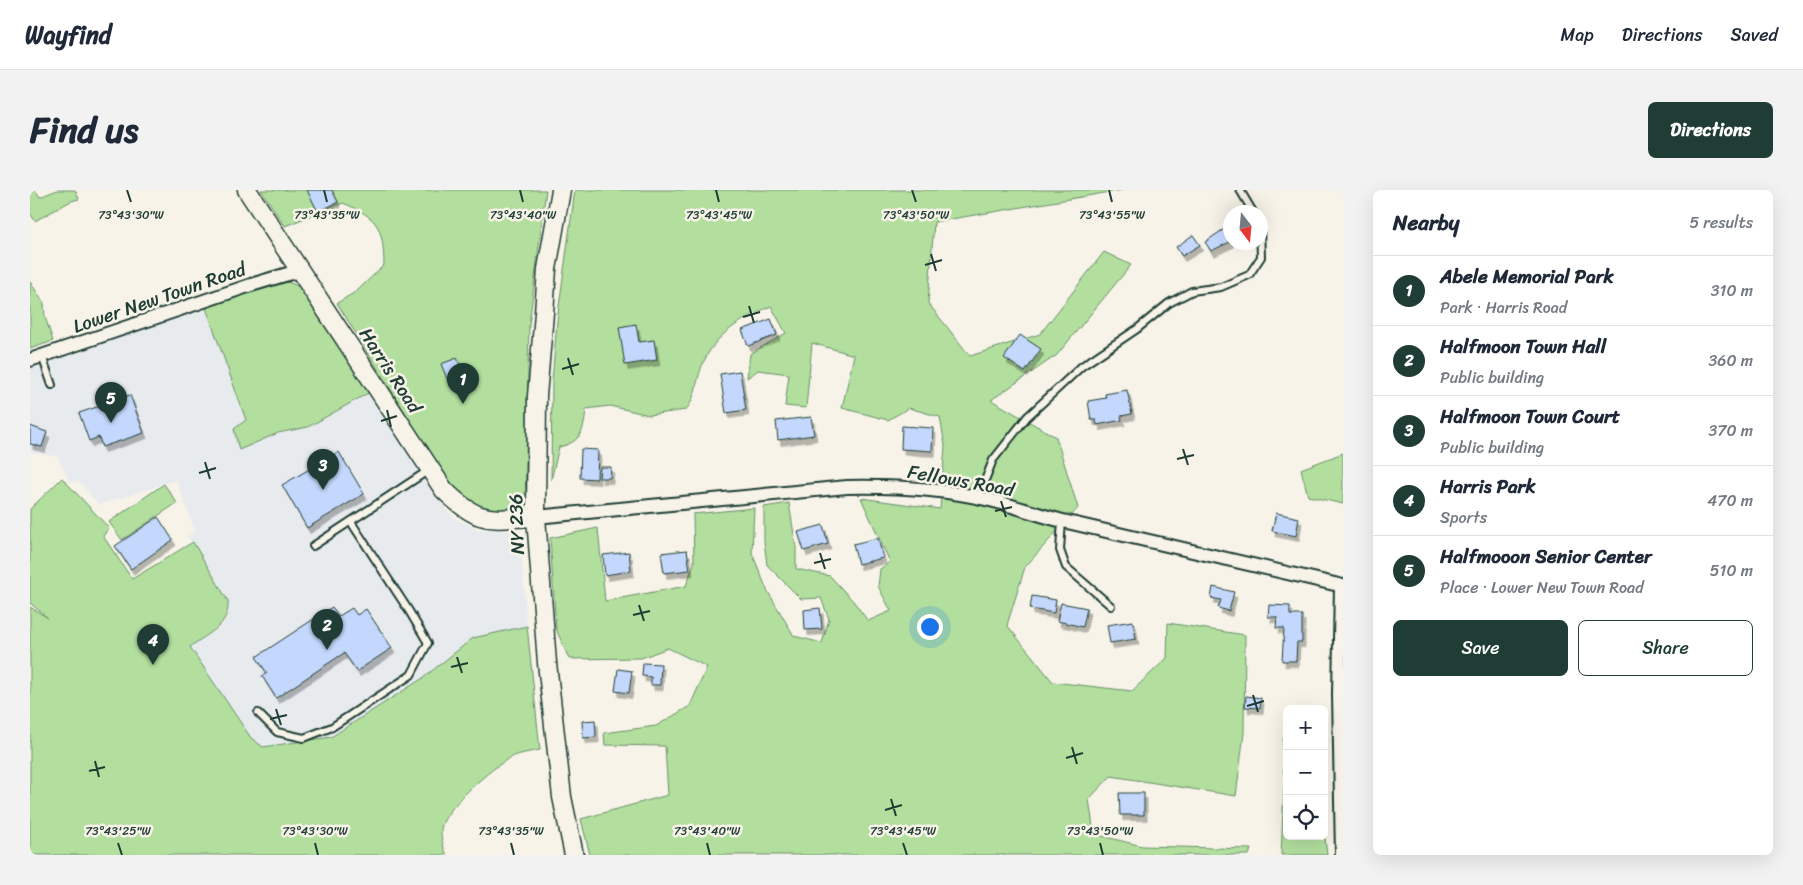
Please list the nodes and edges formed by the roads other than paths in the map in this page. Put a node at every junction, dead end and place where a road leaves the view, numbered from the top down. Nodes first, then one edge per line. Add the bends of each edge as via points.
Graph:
1 (247, 190) edge
2 (561, 190) edge
3 (1240, 190) edge
4 (1249, 205) edge
5 (1261, 250) edge
6 (301, 270) junction
7 (42, 356) junction
8 (30, 360) edge
9 (52, 385) dead end
10 (430, 469) junction
11 (978, 498) junction
12 (536, 517) junction
13 (1062, 521) junction
14 (351, 522) junction
15 (313, 546) dead end
16 (1342, 586) edge
17 (1111, 606) dead end
18 (258, 713) dead end
19 (574, 855) edge
20 (1342, 855) edge

1 - 6 main road, Harris Road
2 - 12 main road, NY 236 / NY 236 via 544,304 538,396
3 - 4 lane
5 - 11 lane via 1261,257 1249,275 1221,287 1192,290 1082,366 1027,417 993,460
6 - 7 street, Lower New Town Road
6 - 10 main road, Harris Road
7 - 8 street, Lower New Town Road
7 - 9 lane
10 - 12 main road, Harris Road via 444,490 465,510 496,520
10 - 14 lane
11 - 12 street, Fellows Road via 886,486 847,487
11 - 13 street, Fellows Road
12 - 19 main road, NY 236 / NY 236 via 547,663 562,797
13 - 16 street, Fellows Road
13 - 17 lane via 1060,550 1066,567
14 - 15 lane
14 - 18 lane via 428,643 411,675 332,727 304,738 277,732
16 - 20 street via 1339,694

